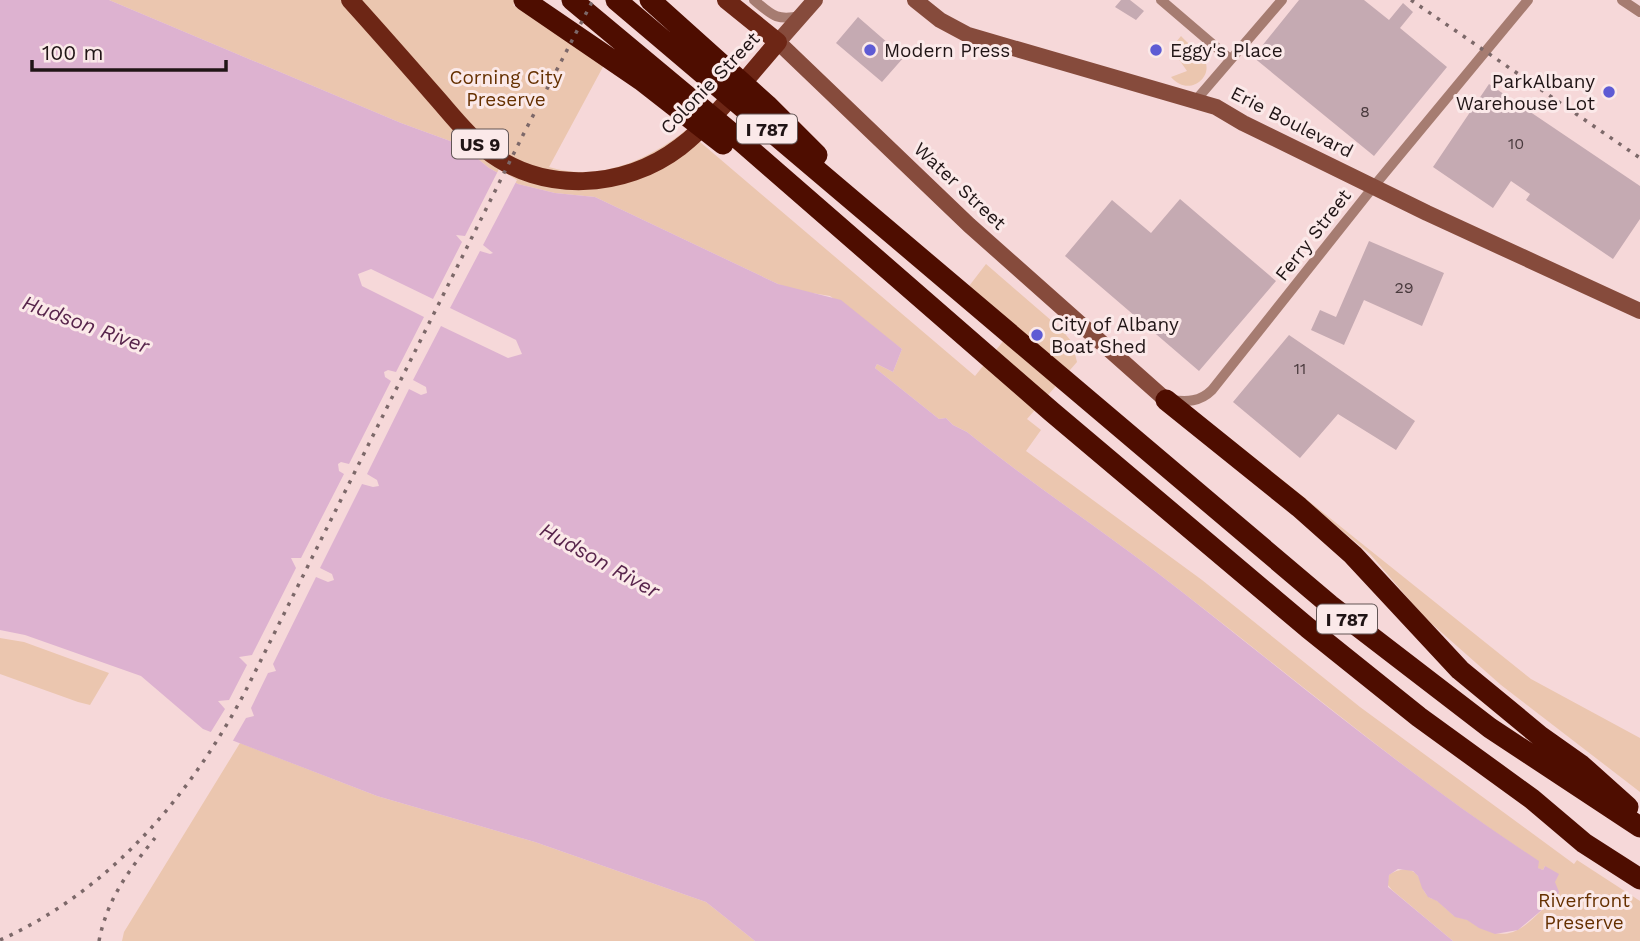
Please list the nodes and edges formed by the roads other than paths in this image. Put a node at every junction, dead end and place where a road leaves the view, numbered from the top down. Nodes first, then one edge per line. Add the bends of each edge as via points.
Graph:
1 (350, 0) edge
2 (524, 0) edge
3 (572, 0) edge
4 (615, 0) edge
5 (650, 0) edge
6 (726, 0) edge
7 (754, 0) edge
8 (815, 0) edge
9 (915, 0) edge
10 (1161, 0) edge
11 (1282, 0) edge
12 (1528, 0) edge
13 (1622, 0) edge
14 (1640, 12) edge
15 (800, 16) junction
16 (778, 42) junction
17 (1230, 59) junction
18 (1196, 100) junction
19 (1374, 186) junction
20 (862, 248) junction
21 (919, 258) junction
22 (1640, 311) edge
23 (1166, 400) junction
24 (1532, 799) junction
25 (1640, 817) edge
26 (1640, 827) edge
27 (1640, 863) edge
28 (1640, 879) edge

1 - 16 main road, Colonie Street / US 9 via 486,150 510,165 549,179 583,182 620,176 660,159 692,137
2 - 20 highway via 672,102
3 - 20 highway, I 787
4 - 21 highway, I 787
5 - 21 highway via 767,105
6 - 16 main road, Water Street
7 - 15 street via 777,18
8 - 15 street, Colonie Street
9 - 18 street, Erie Boulevard via 968,35
10 - 17 street
11 - 17 street
12 - 19 street, Ferry Street
13 - 14 street
15 - 16 street, Colonie Street
16 - 23 street, Water Street via 969,225
17 - 18 street
18 - 19 street, Erie Boulevard
19 - 22 street, Erie Boulevard
19 - 23 street, Ferry Street via 1212,390 1196,401
20 - 24 highway, I 787 via 1363,673
21 - 26 highway, I 787 via 1330,605 1490,728
23 - 25 highway via 1328,532 1460,670
24 - 27 highway, I 787
24 - 28 highway via 1584,843

